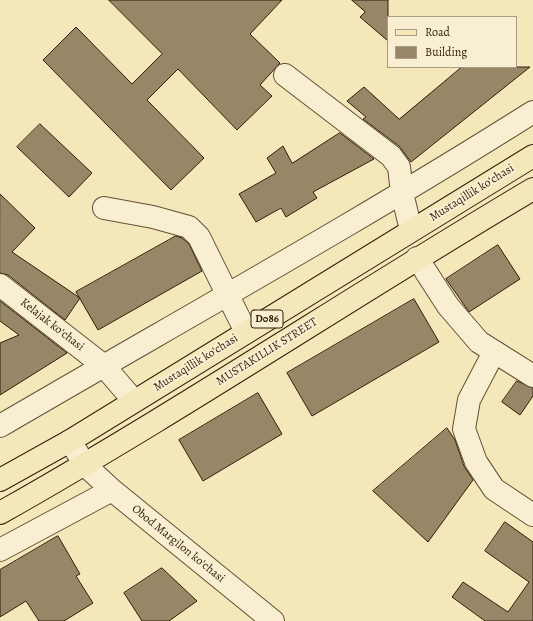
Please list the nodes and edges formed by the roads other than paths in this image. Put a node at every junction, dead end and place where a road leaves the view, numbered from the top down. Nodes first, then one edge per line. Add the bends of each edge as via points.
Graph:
1 (285, 76) dead end
2 (533, 112) edge
3 (533, 156) edge
4 (533, 189) edge
5 (402, 193) junction
6 (104, 208) dead end
7 (412, 230) junction
8 (417, 258) junction
9 (0, 285) edge
10 (228, 293) junction
11 (246, 332) junction
12 (494, 352) junction
13 (104, 366) junction
14 (533, 376) edge
15 (134, 401) junction
16 (0, 426) edge
17 (70, 441) junction
18 (85, 466) junction
19 (0, 480) edge
20 (112, 490) junction
21 (0, 514) edge
22 (533, 515) edge
23 (0, 550) edge
24 (273, 621) edge

1 - 5 street via 391,156 399,167
2 - 5 street
3 - 7 main road, Mustaqillik koʻchasi / D086
4 - 8 main road, MUSTAKILLIK STREET / D086
5 - 7 street
5 - 10 street via 268,273
6 - 10 street via 189,227 199,237
7 - 11 main road, Mustaqillik koʻchasi / D086
8 - 12 street via 448,306 479,342
8 - 18 main road, MUSTAKILLIK STREET / D086
9 - 13 street, Kelajak koʻchasi
10 - 11 street
10 - 13 street
11 - 15 main road, Mustaqillik koʻchasi / D086
12 - 14 street
12 - 22 street via 469,400 464,429 476,462 494,489
13 - 15 street, Kelajak koʻchasi
13 - 16 street
15 - 17 main road, Mustaqillik koʻchasi / D086
17 - 18 street, Obod Margilon koʻchasi
17 - 19 main road, Mustaqillik koʻchasi / D086
18 - 20 street, Obod Margilon koʻchasi
18 - 21 main road, MUSTAKILLIK STREET / D086
20 - 23 street
20 - 24 street, Obod Margilon koʻchasi

